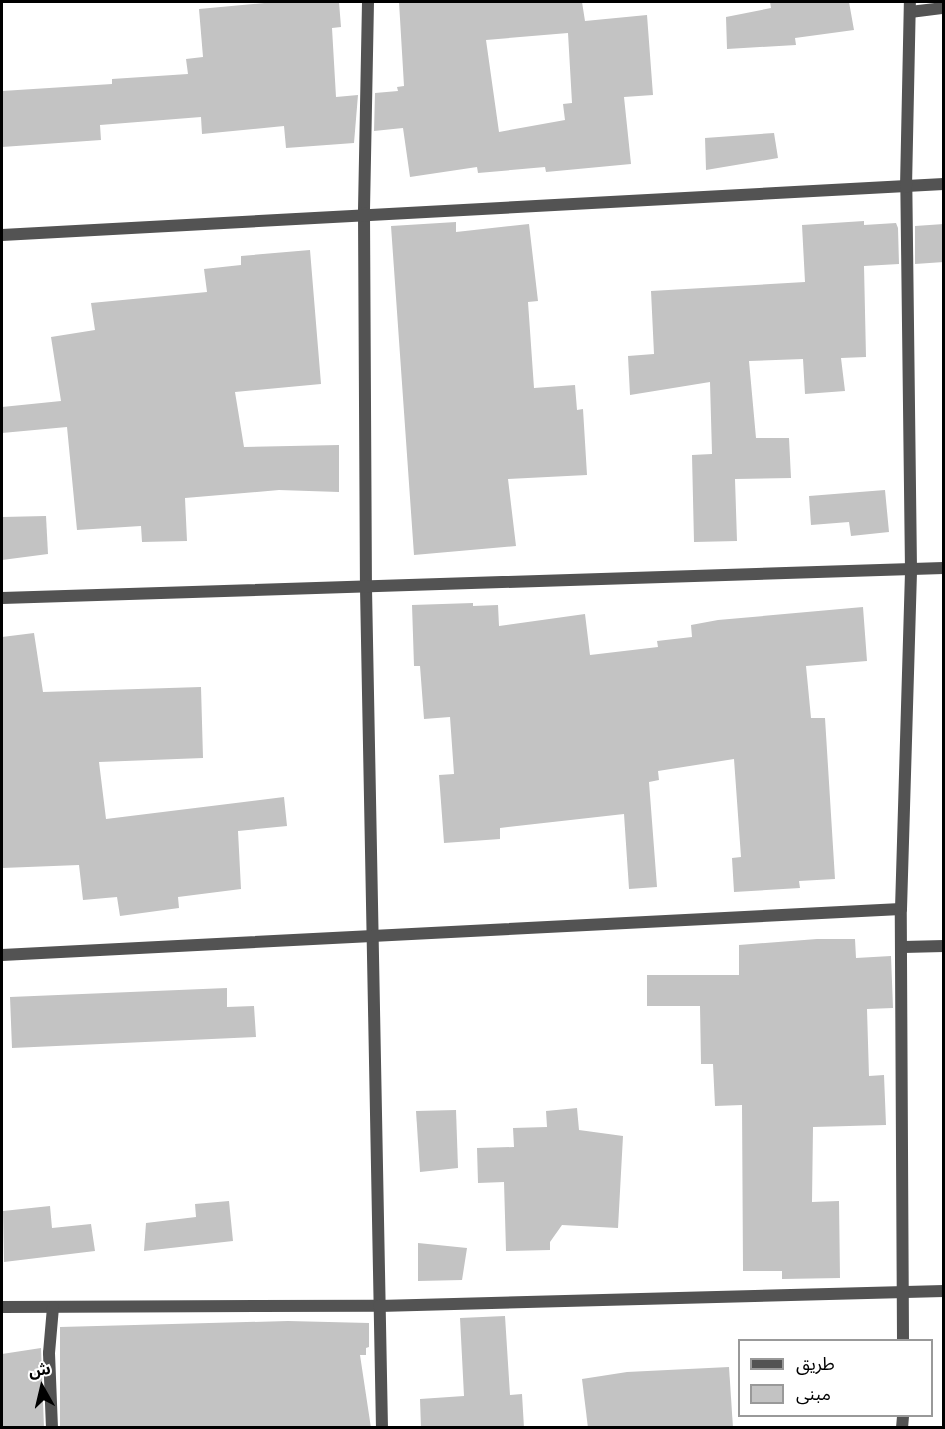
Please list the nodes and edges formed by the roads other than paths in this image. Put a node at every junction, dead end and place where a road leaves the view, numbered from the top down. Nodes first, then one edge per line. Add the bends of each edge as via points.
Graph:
1 (368, 2) edge
2 (910, 7) edge
3 (944, 8) edge
4 (944, 184) edge
5 (906, 186) junction
6 (364, 213) junction
7 (2, 235) edge
8 (944, 568) edge
9 (911, 570) junction
10 (366, 588) junction
11 (2, 598) edge
12 (901, 909) junction
13 (374, 939) junction
14 (903, 946) junction
15 (944, 946) edge
16 (2, 955) edge
17 (944, 1291) edge
18 (903, 1292) junction
19 (379, 1306) junction
20 (2, 1307) edge
21 (53, 1307) junction
22 (903, 1339) edge
23 (52, 1428) edge
24 (382, 1428) edge

1 - 6 street
2 - 3 street
2 - 5 street
4 - 5 street
5 - 6 street
5 - 9 street
6 - 7 street
6 - 10 street
8 - 9 street
9 - 10 street
9 - 12 street
10 - 11 street
10 - 13 street
12 - 13 street
12 - 14 street
13 - 16 street
13 - 19 street
14 - 15 street
14 - 18 street
17 - 18 street
18 - 19 street
18 - 22 street
19 - 21 street
19 - 24 street
20 - 21 street
21 - 23 street

